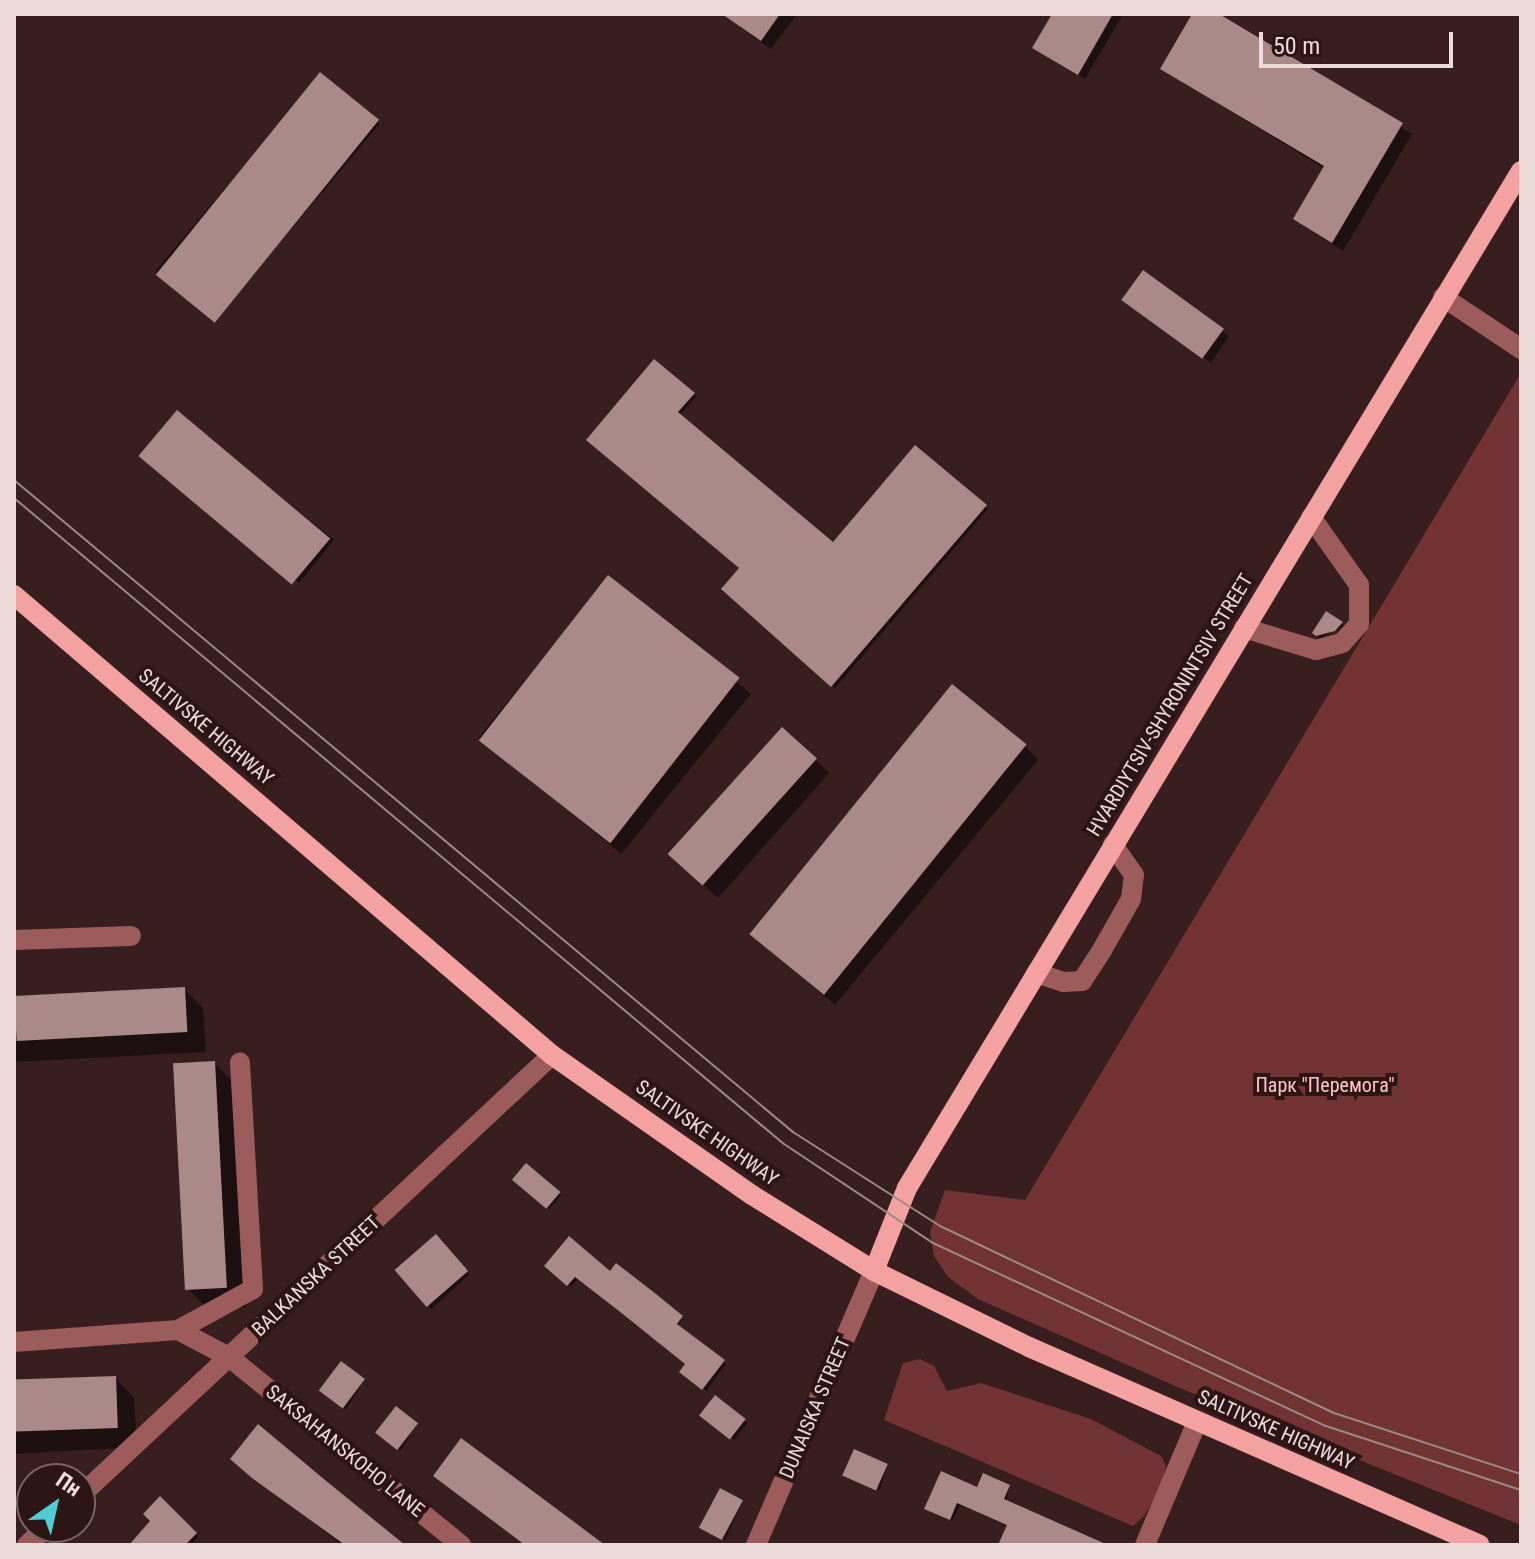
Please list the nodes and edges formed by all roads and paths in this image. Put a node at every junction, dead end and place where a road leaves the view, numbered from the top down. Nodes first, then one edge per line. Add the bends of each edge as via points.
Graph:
1 (1521, 171) edge
2 (1443, 297) junction
3 (1521, 349) edge
4 (1311, 517) junction
5 (14, 595) edge
6 (1244, 628) junction
7 (1113, 845) junction
8 (131, 936) dead end
9 (14, 940) edge
10 (1036, 973) junction
11 (552, 1055) junction
12 (240, 1062) dead end
13 (874, 1271) junction
14 (178, 1330) junction
15 (14, 1342) edge
16 (229, 1357) junction
17 (1197, 1422) junction
18 (96, 1481) edge
19 (461, 1545) edge
20 (756, 1545) edge
21 (1145, 1545) edge
22 (1479, 1545) edge

1 - 2 main road, HVARDIYTSIV-SHYRONINTSIV STREET
2 - 3 street
2 - 4 main road, HVARDIYTSIV-SHYRONINTSIV STREET
4 - 6 main road, HVARDIYTSIV-SHYRONINTSIV STREET
4 - 6 street via 1359,585 1359,624 1342,643 1316,650
5 - 11 main road, SALTIVSKE HIGHWAY
6 - 7 main road, HVARDIYTSIV-SHYRONINTSIV STREET
7 - 10 main road, HVARDIYTSIV-SHYRONINTSIV STREET
7 - 10 street via 1134,875 1131,899 1102,950 1082,981 1064,982
8 - 9 street
10 - 13 main road, HVARDIYTSIV-SHYRONINTSIV STREET via 907,1188
11 - 13 main road, SALTIVSKE HIGHWAY via 752,1195
11 - 16 street, BALKANSKA STREET
12 - 14 street via 253,1289
13 - 17 main road, SALTIVSKE HIGHWAY
13 - 20 street, DUNAISKA STREET
14 - 15 street
14 - 16 street, SAKSAHANSKOHO LANE
16 - 18 street, BALKANSKA STREET
16 - 19 street, SAKSAHANSKOHO LANE
17 - 21 street
17 - 22 main road, SALTIVSKE HIGHWAY

